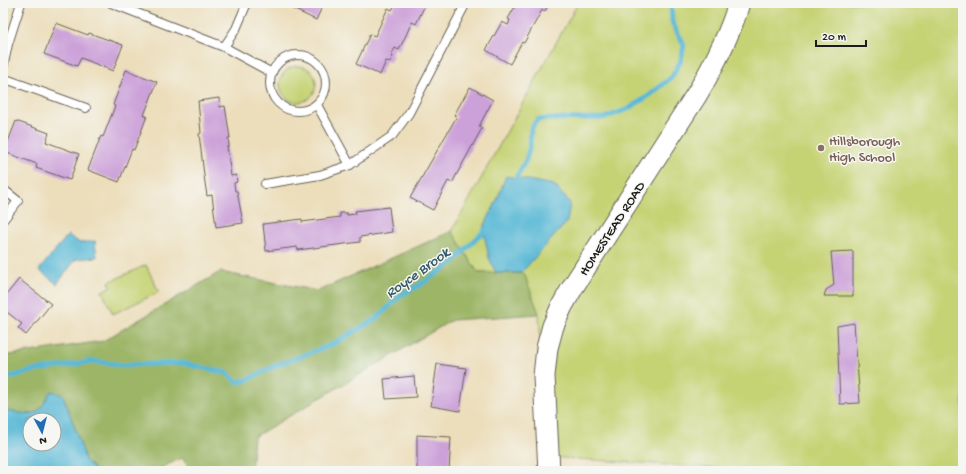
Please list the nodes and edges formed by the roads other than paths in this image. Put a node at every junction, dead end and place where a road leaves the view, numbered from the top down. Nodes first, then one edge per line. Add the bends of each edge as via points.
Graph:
1 (21, 3) edge
2 (112, 3) edge
3 (247, 3) edge
4 (466, 3) edge
5 (739, 3) edge
6 (6, 44) edge
7 (224, 47) junction
8 (3, 68) edge
9 (272, 73) junction
10 (3, 78) edge
11 (317, 105) junction
12 (86, 108) dead end
13 (350, 165) junction
14 (265, 184) dead end
15 (3, 189) edge
16 (3, 220) edge
17 (550, 471) edge

1 - 6 lane
2 - 7 lane
3 - 7 lane via 236,29
4 - 13 lane via 409,113 392,136
5 - 17 street, HOMESTEAD ROAD via 725,42 708,75 574,285 553,326 547,348 544,376
6 - 8 lane
7 - 9 lane
9 - 11 lane via 269,86 276,102 283,108 301,112
9 - 11 lane via 279,62 288,57 307,56 316,61 326,78 323,97
10 - 12 lane
11 - 13 lane
13 - 14 lane via 320,175
15 - 16 lane via 18,201

